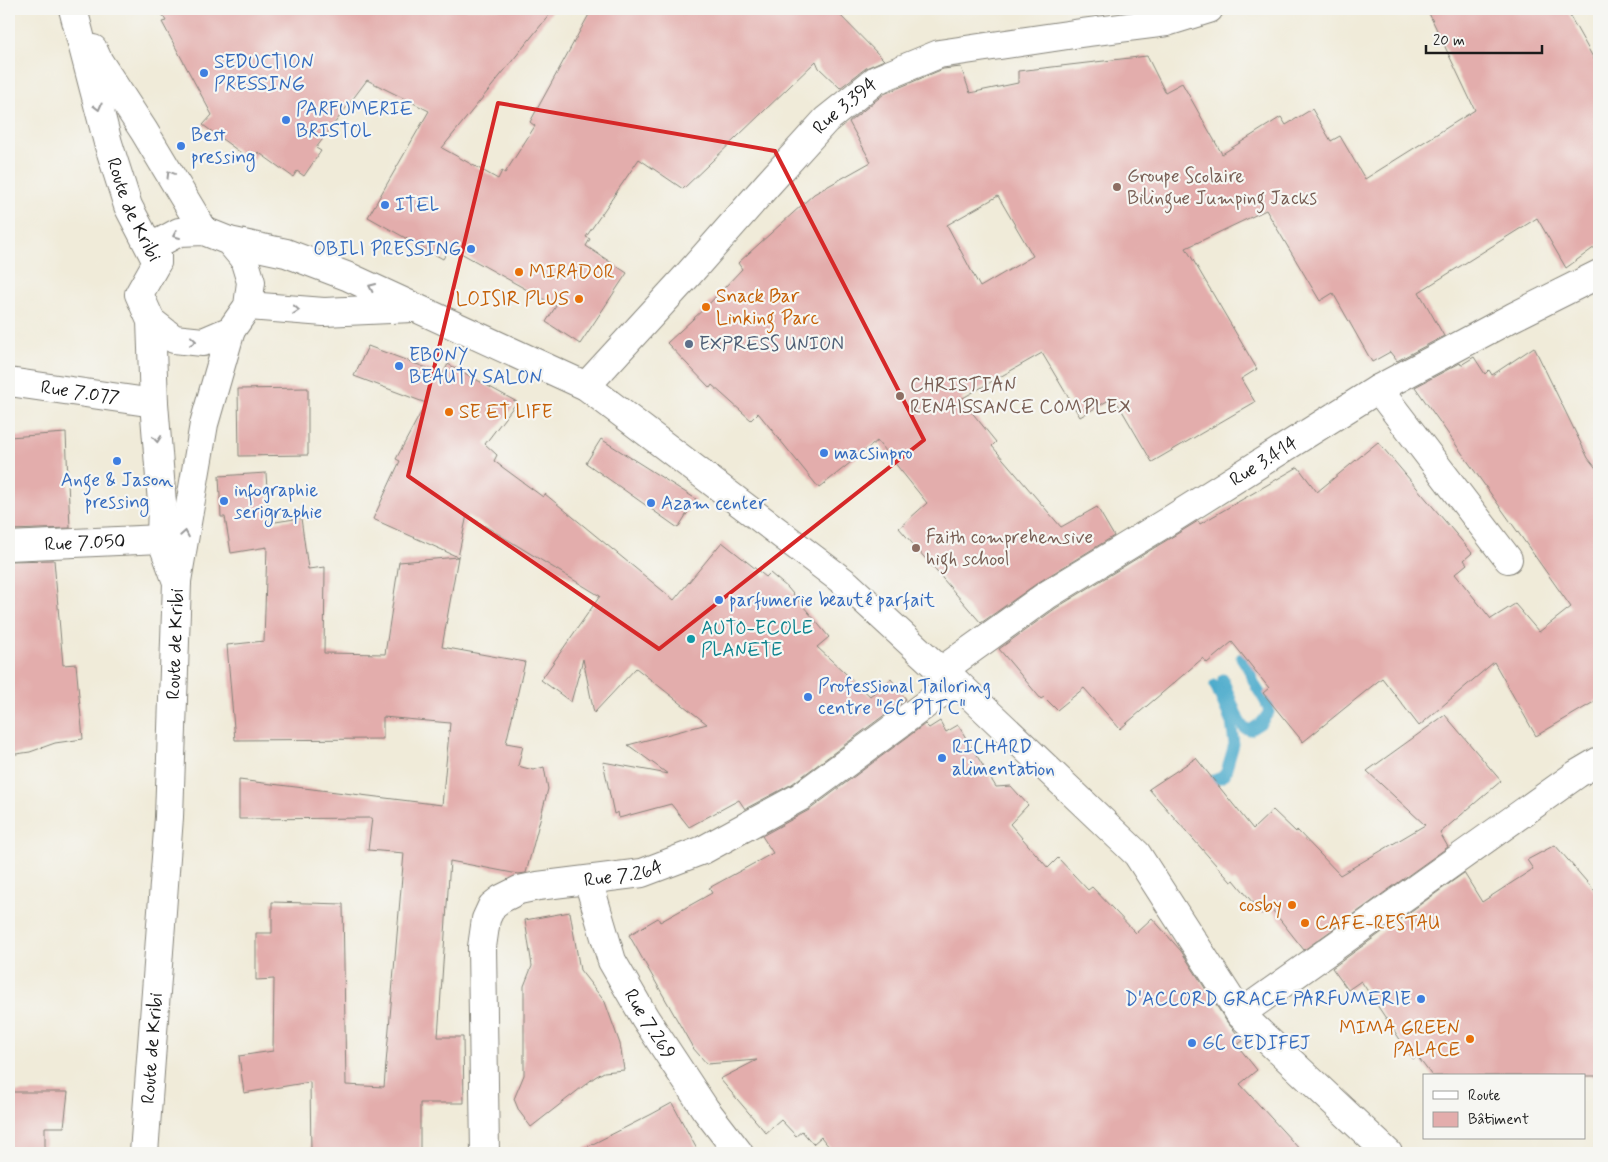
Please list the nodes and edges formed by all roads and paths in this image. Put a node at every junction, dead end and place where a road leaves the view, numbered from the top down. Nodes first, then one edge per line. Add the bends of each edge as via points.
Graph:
1 (75, 9) edge
2 (1209, 9) edge
3 (216, 236) junction
4 (157, 262) junction
5 (1599, 274) edge
6 (248, 306) junction
7 (416, 308) junction
8 (151, 321) junction
9 (230, 330) junction
10 (9, 382) edge
11 (586, 386) junction
12 (1378, 389) junction
13 (154, 402) junction
14 (161, 539) junction
15 (9, 546) edge
16 (1508, 559) dead end
17 (177, 582) junction
18 (949, 677) junction
19 (1599, 761) edge
20 (588, 880) junction
21 (1240, 1014) junction
22 (144, 1153) edge
23 (485, 1153) edge
24 (739, 1153) edge
25 (1388, 1153) edge

3 -> 1 main road via 99,62
1 -> 4 main road, Route de Kribi via 108,143 125,197
2 - 11 main road, Rue 3.394 via 1167,22 939,54 876,80 826,120
3 -> 4 main road via 179,232 158,244
3 - 6 main road via 244,259 251,282
7 -> 3 main road via 286,253
4 - 8 main road, Route de Kribi via 139,294
5 - 12 main road, Rue 3.414
6 -> 7 main road via 324,312
6 - 9 main road
7 - 11 main road
8 -> 9 main road via 174,339 203,342
8 - 13 main road, Route de Kribi
17 -> 9 main road via 204,424
10 - 13 main road, Rue 7.077
11 - 18 main road via 848,585
12 - 16 main road
12 - 18 main road, Rue 3.414 via 1047,595
13 -> 14 main road, Route de Kribi via 162,503
14 - 15 main road, Rue 7.050
14 - 17 main road, Route de Kribi
17 - 22 main road, Route de Kribi via 169,817
18 - 20 main road, Rue 7.264 via 800,797 703,850 642,873
18 - 21 main road via 1137,854
19 - 21 main road
20 - 23 main road, Rue 7.264 via 519,890 492,906 486,919 482,947
20 - 24 main road, Rue 7.269 via 612,961 705,1110
21 - 25 main road

